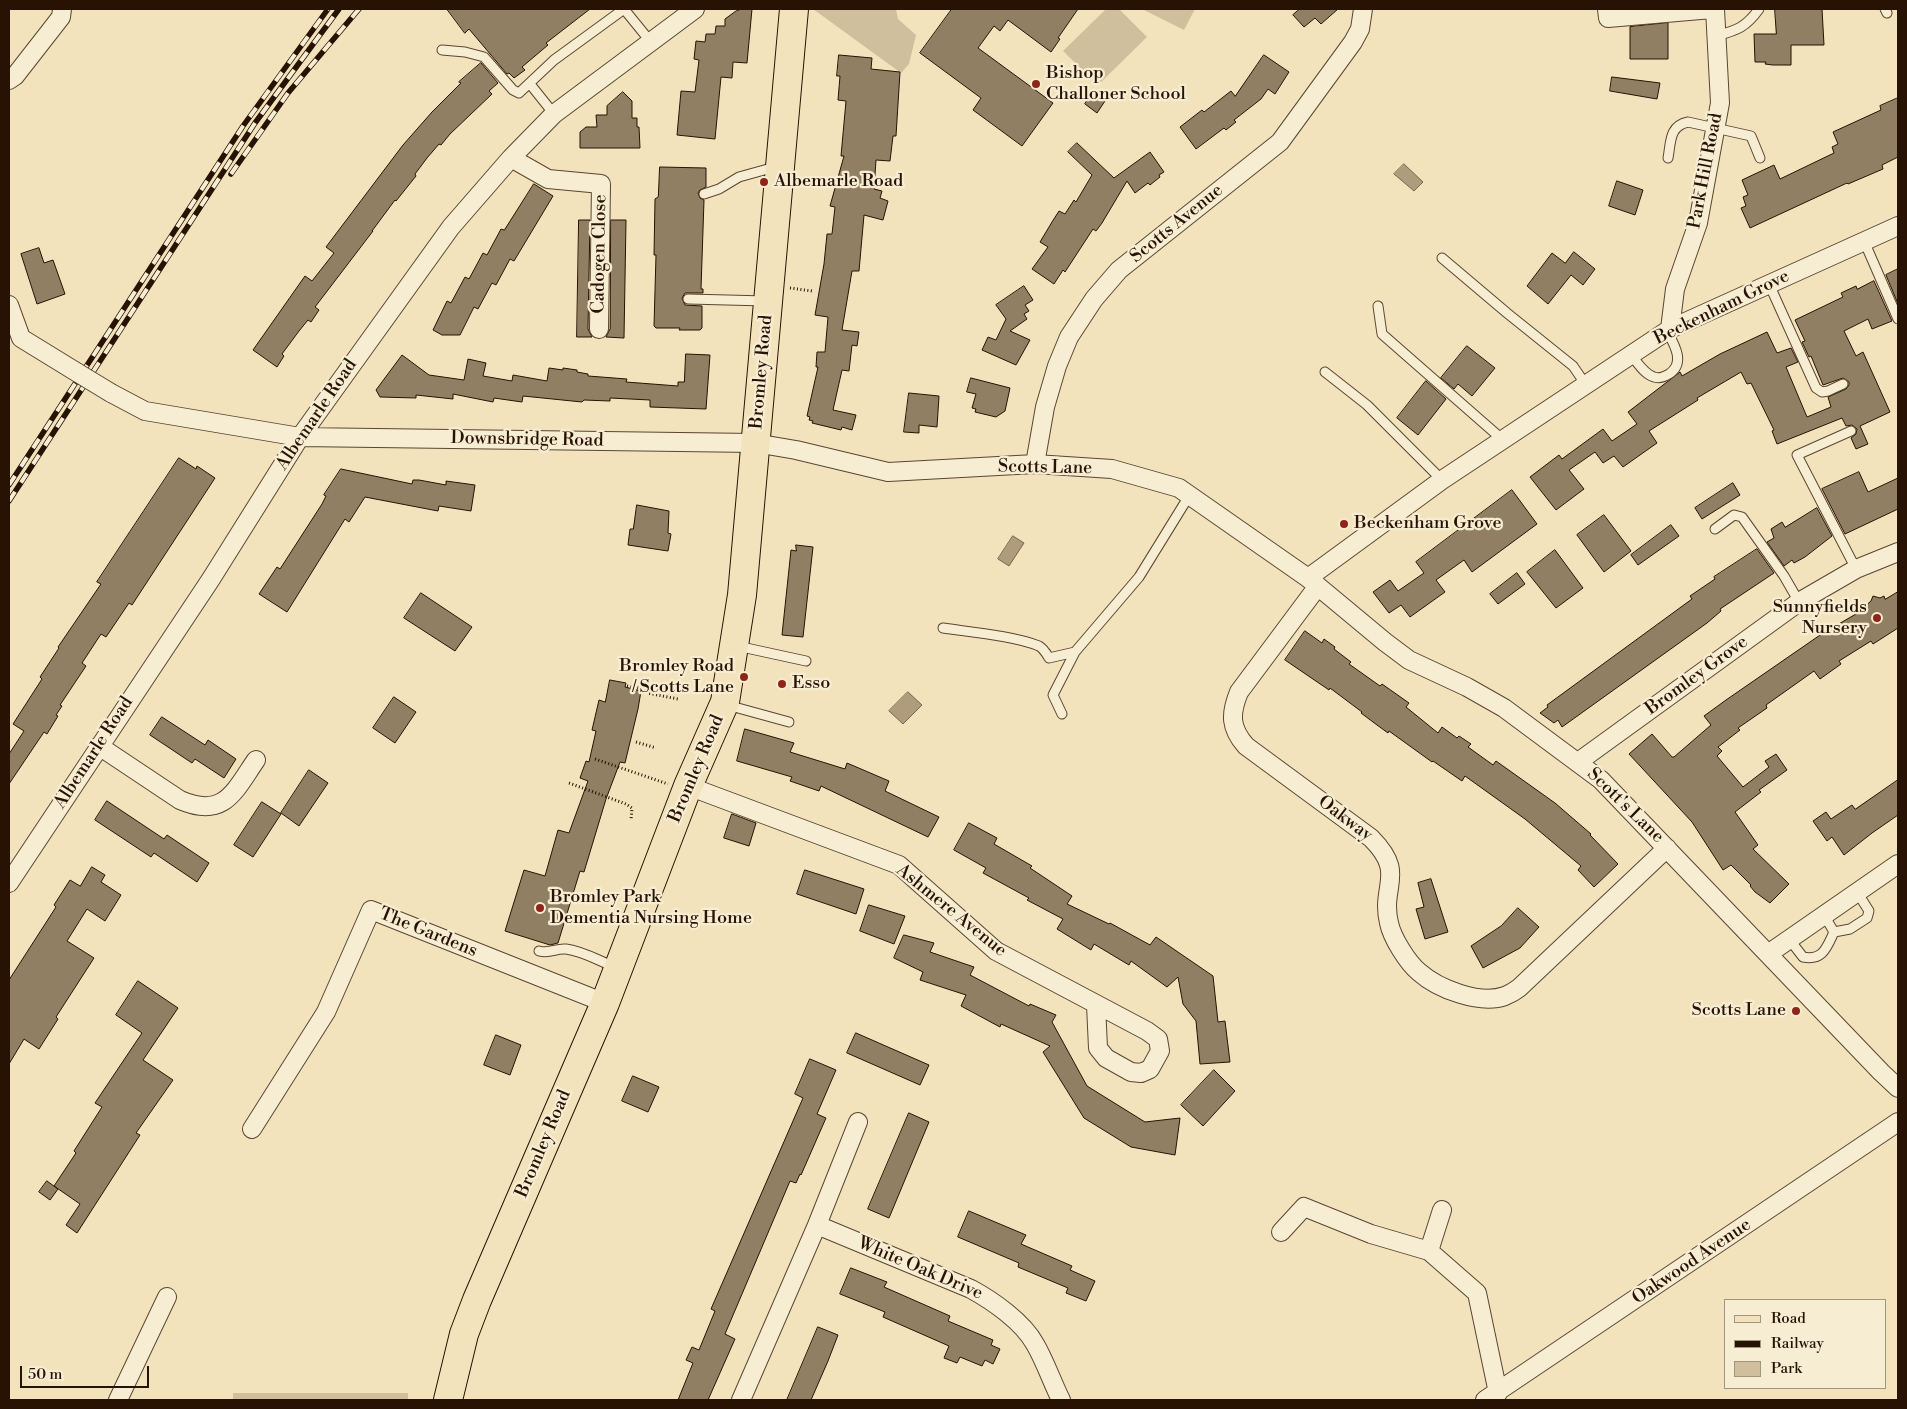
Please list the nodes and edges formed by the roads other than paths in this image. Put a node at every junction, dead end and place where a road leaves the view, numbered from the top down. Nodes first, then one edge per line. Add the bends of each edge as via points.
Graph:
1 (62, 9) edge
2 (695, 9) edge
3 (794, 9) edge
4 (1363, 9) edge
5 (1607, 9) edge
6 (1712, 9) edge
7 (1715, 9) edge
8 (1759, 9) edge
9 (1716, 36) junction
10 (650, 41) junction
11 (442, 50) dead end
12 (9, 80) edge
13 (530, 84) junction
14 (554, 114) junction
15 (1715, 128) junction
16 (511, 158) junction
17 (1668, 158) dead end
18 (1760, 158) dead end
19 (780, 165) junction
20 (704, 194) dead end
21 (1898, 226) edge
22 (1864, 241) junction
23 (1442, 258) dead end
24 (1769, 284) junction
25 (688, 299) dead end
26 (768, 301) junction
27 (9, 305) edge
28 (1378, 306) dead end
29 (1898, 319) edge
30 (599, 329) dead end
31 (1668, 330) junction
32 (1631, 355) junction
33 (1325, 372) dead end
34 (1843, 384) dead end
35 (1586, 385) junction
36 (1851, 430) dead end
37 (300, 437) junction
38 (1503, 440) junction
39 (755, 444) junction
40 (1035, 464) junction
41 (1442, 480) junction
42 (1189, 496) junction
43 (1715, 529) dead end
44 (1898, 552) edge
45 (1856, 569) junction
46 (1313, 582) junction
47 (1799, 602) junction
48 (943, 628) dead end
49 (734, 646) junction
50 (1075, 652) junction
51 (806, 661) dead end
52 (724, 704) junction
53 (1062, 714) dead end
54 (790, 722) dead end
55 (99, 746) junction
56 (256, 760) dead end
57 (1578, 762) junction
58 (688, 786) junction
59 (1668, 848) junction
60 (1898, 864) edge
61 (9, 883) edge
62 (1857, 892) junction
63 (1824, 915) junction
64 (1834, 932) junction
65 (1789, 939) junction
66 (539, 951) dead end
67 (1768, 954) junction
68 (618, 969) junction
69 (605, 1003) junction
70 (1096, 1005) dead end
71 (1898, 1088) edge
72 (858, 1122) dead end
73 (1898, 1122) edge
74 (252, 1129) dead end
75 (1442, 1210) dead end
76 (817, 1225) junction
77 (1281, 1232) dead end
78 (1428, 1251) junction
79 (167, 1297) dead end
80 (1492, 1396) edge
81 (118, 1400) edge
82 (448, 1400) edge
83 (741, 1400) edge
84 (1061, 1400) edge

1 - 12 street via 61,18
2 - 10 street, Albemarle Road
3 - 19 main road, Bromley Road
4 - 40 street, Scotts Avenue via 1360,28 1353,42 1280,142 1120,270 1094,299 1069,336 1056,366
5 - 6 street via 1608,18
7 - 9 street, Park Hill Road
8 - 9 lane via 1745,25
9 - 15 street, Park Hill Road via 1720,103
10 - 13 lane via 624,9 554,60
10 - 14 street, Albemarle Road
11 - 13 lane via 484,57 513,90 519,92
13 - 14 lane
14 - 16 street, Albemarle Road
15 - 17 lane via 1688,122 1679,124 1673,133
15 - 18 lane via 1751,136
15 - 31 street, Park Hill Road via 1698,223 1675,289
16 - 30 street, Cadogen Close via 548,179 601,184
16 - 37 street, Albemarle Road via 451,227
19 - 20 lane via 739,177
19 - 26 main road, Bromley Road
21 - 22 street, Beckenham Grove
22 - 24 street, Beckenham Grove
22 - 29 lane
23 - 35 lane via 1573,366
24 - 31 street, Beckenham Grove
24 - 34 lane via 1816,388 1822,392
25 - 26 lane
26 - 39 main road, Bromley Road
27 - 37 street, Downsbridge Road, bridge via 21,338 145,411
28 - 38 lane via 1382,334
31 - 32 street, Beckenham Grove
31 - 32 lane via 1678,360 1672,372 1653,377
32 - 35 street, Beckenham Grove
33 - 41 lane via 1367,405
35 - 38 street, Beckenham Grove
36 - 45 lane via 1797,455
37 - 39 street, Downsbridge Road
37 - 55 street, Albemarle Road via 211,579
38 - 41 street, Beckenham Grove
39 - 40 street, Scotts Lane via 796,450 888,472
39 - 49 main road, Bromley Road via 742,594
40 - 42 street, Scotts Lane via 1112,469 1179,488
41 - 46 street, Beckenham Grove
42 - 46 street, Scotts Lane
42 - 50 lane via 1139,577
43 - 47 lane via 1734,515 1742,517
44 - 45 street, Bromley Grove
45 - 47 street, Bromley Grove
46 - 57 street, Scott's Lane via 1409,660 1504,708
46 - 59 street, Oakway via 1239,692 1233,706 1234,728 1246,746 1382,849 1389,861 1391,875 1389,924 1402,952 1419,972 1466,996 1504,996 1519,988
47 - 57 street, Bromley Grove
48 - 50 lane via 1038,646 1049,658
49 - 51 lane
49 - 52 main road, Bromley Road
50 - 53 lane via 1053,695
52 - 54 lane
52 - 58 main road, Bromley Road
55 - 56 street via 194,806 208,807 232,795
55 - 61 street, Albemarle Road
57 - 59 street, Scott's Lane via 1601,780
58 - 68 main road, Bromley Road
58 - 70 street, Ashmere Avenue via 899,865 996,951
59 - 67 street, Scott's Lane
60 - 62 street
62 - 63 street
62 - 64 lane via 1869,911 1867,918 1850,928
63 - 64 lane
63 - 65 street
64 - 65 lane via 1826,950 1814,958 1803,957
65 - 67 street
66 - 68 lane via 573,950
67 - 71 street, Scott's Lane
68 - 69 main road, Bromley Road
69 - 74 street, The Gardens via 371,910 326,1012
69 - 82 main road, Bromley Road via 477,1300 464,1334
72 - 76 street
73 - 80 street, Oakwood Avenue
75 - 78 street
76 - 83 street
76 - 84 street, White Oak Drive via 992,1300 1035,1342
77 - 78 street via 1304,1207 1371,1234
78 - 80 street via 1477,1293
79 - 81 street

